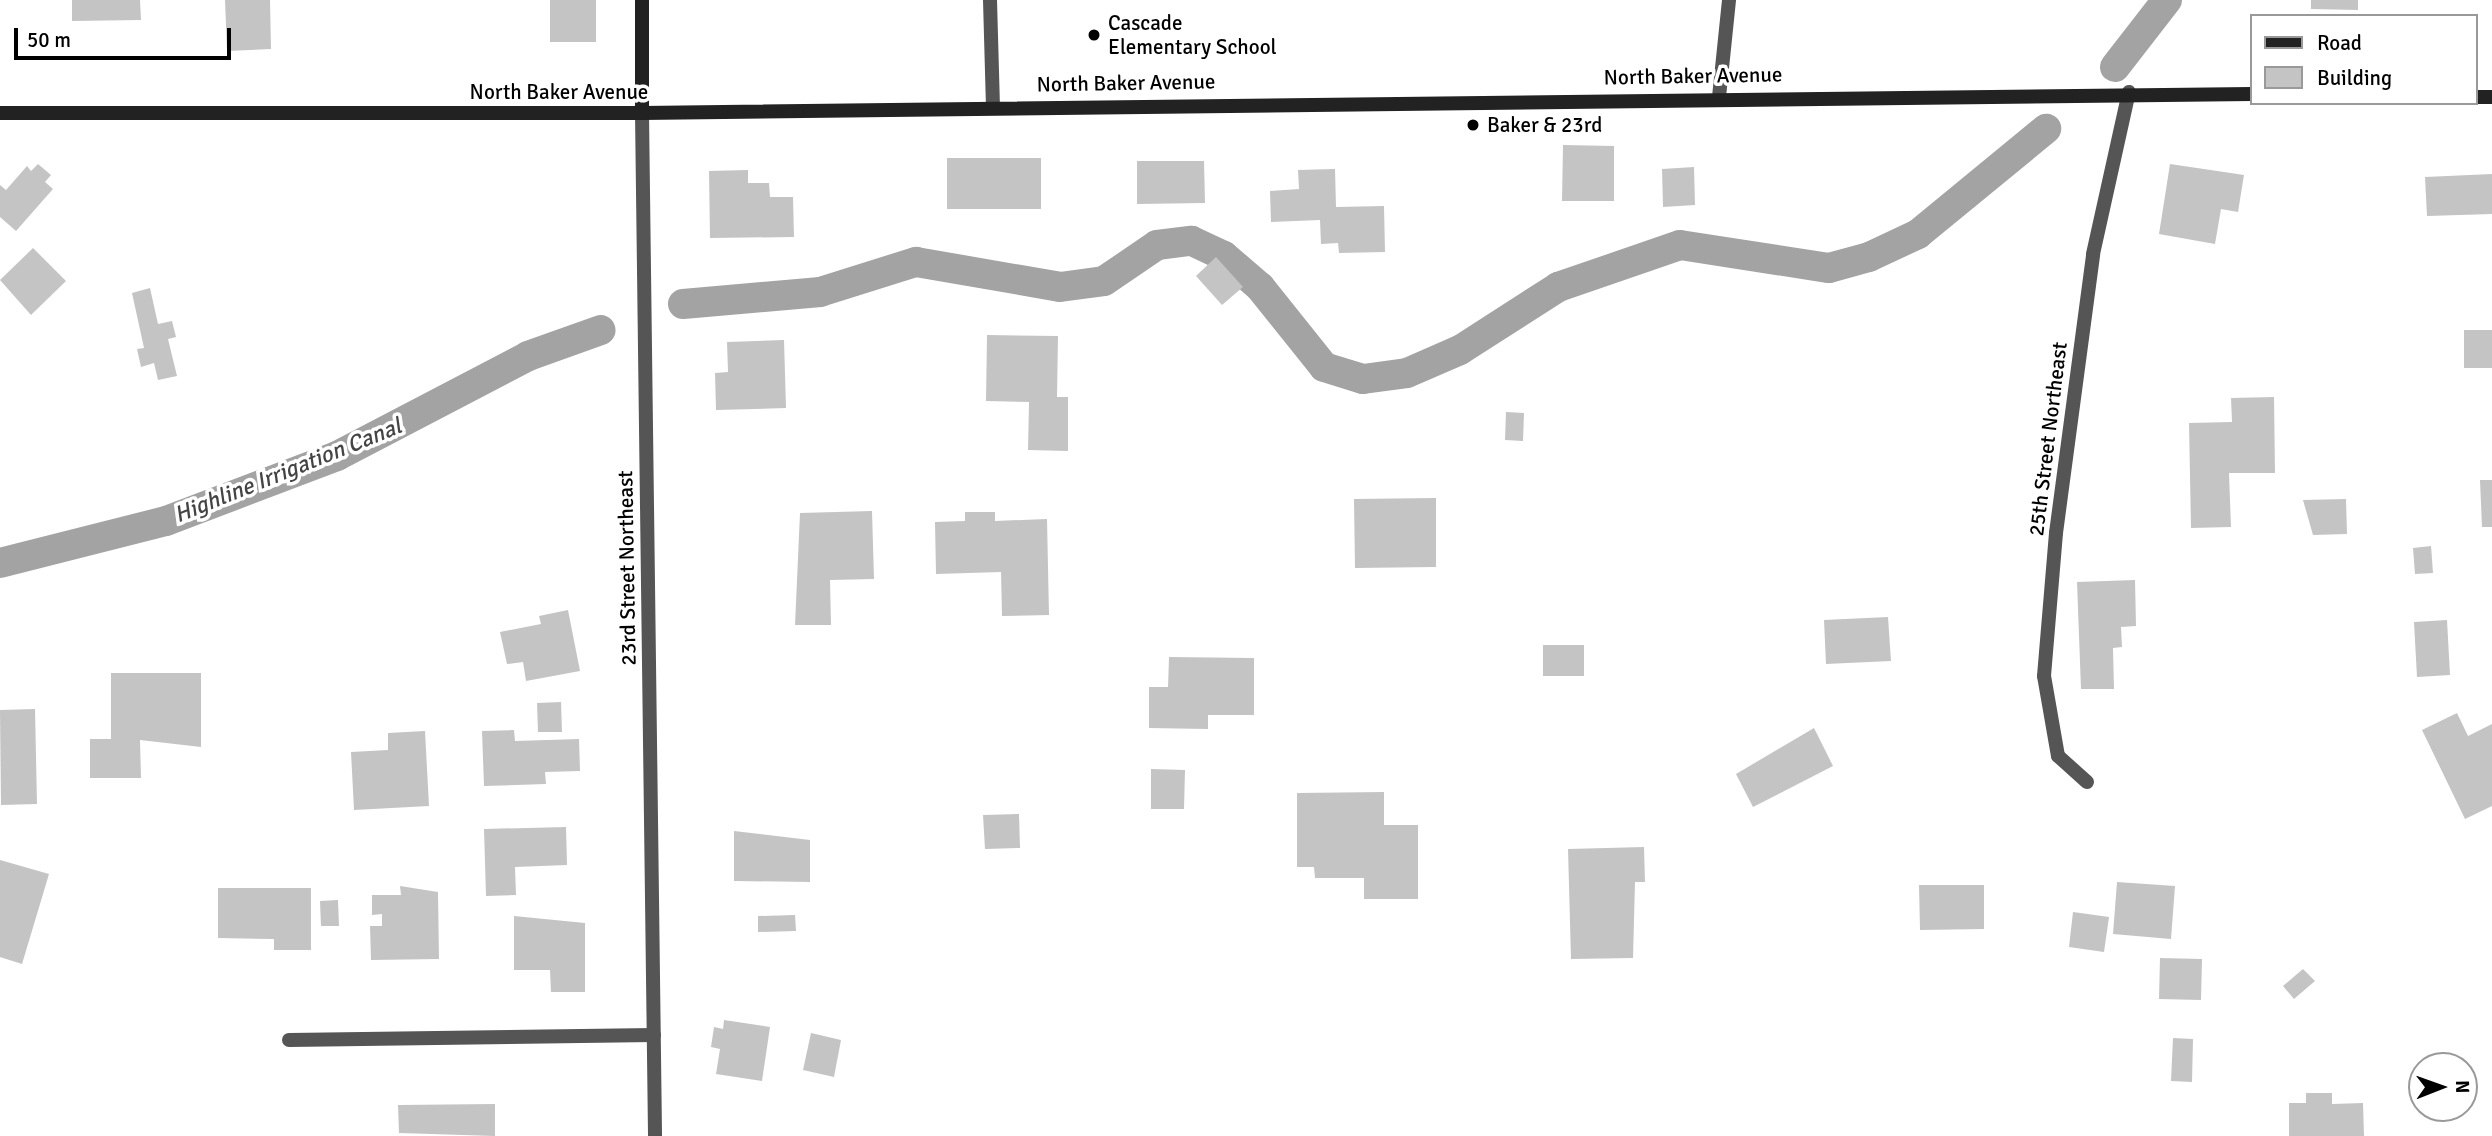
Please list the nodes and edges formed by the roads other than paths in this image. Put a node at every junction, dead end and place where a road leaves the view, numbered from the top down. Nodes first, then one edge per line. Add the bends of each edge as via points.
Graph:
1 (642, 0) edge
2 (990, 0) edge
3 (1729, 0) edge
4 (2129, 92) junction
5 (2250, 94) edge
6 (1719, 97) junction
7 (993, 106) junction
8 (0, 113) edge
9 (642, 113) junction
10 (2087, 782) dead end
11 (654, 1035) junction
12 (289, 1040) dead end
13 (655, 1136) edge

1 - 9 main road, 23rd Street Northeast
2 - 7 street
3 - 6 street
4 - 5 main road, North Baker Avenue
4 - 6 main road, North Baker Avenue
4 - 10 street, 25th Street Northeast via 2093,254 2056,534 2044,676 2058,756
6 - 7 main road, North Baker Avenue
7 - 9 main road, North Baker Avenue
8 - 9 main road, North Baker Avenue
9 - 11 street, 23rd Street Northeast
11 - 12 street
11 - 13 street, 23rd Street Northeast

